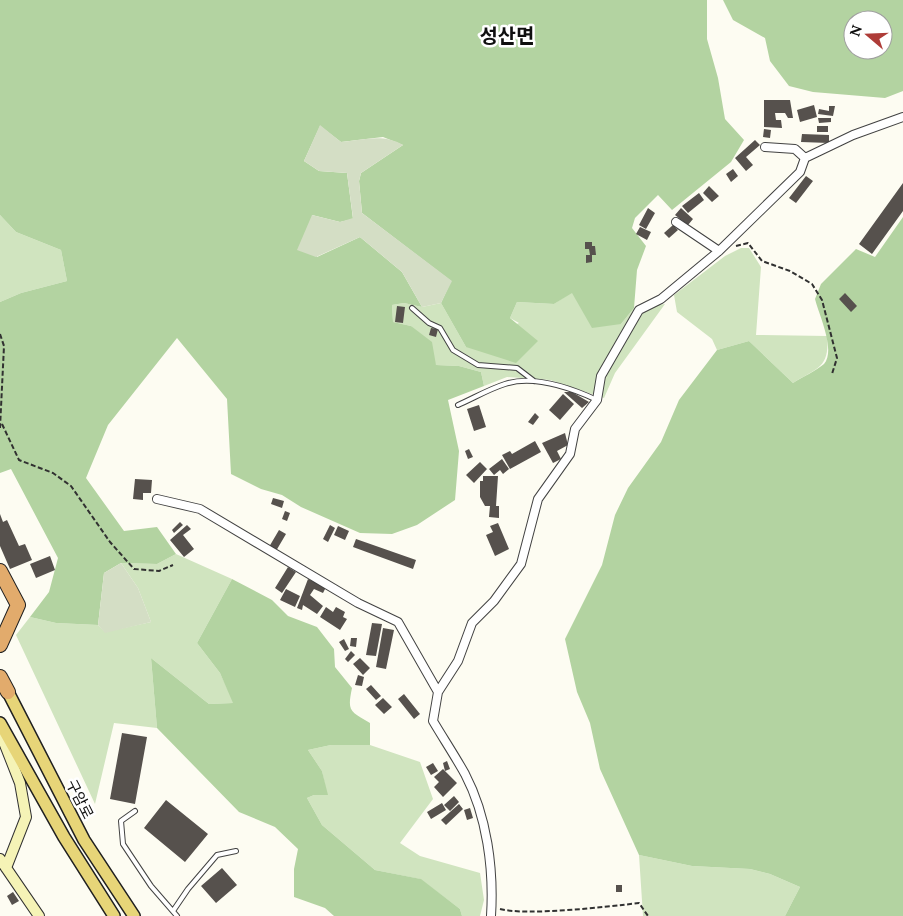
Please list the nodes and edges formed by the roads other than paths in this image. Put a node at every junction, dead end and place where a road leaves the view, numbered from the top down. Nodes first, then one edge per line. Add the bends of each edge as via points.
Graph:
1 (903, 117) edge
2 (765, 147) dead end
3 (805, 158) junction
4 (676, 222) dead end
5 (719, 251) junction
6 (412, 308) dead end
7 (534, 381) junction
8 (597, 400) junction
9 (458, 405) dead end
10 (157, 499) dead end
11 (0, 571) edge
12 (0, 645) edge
13 (0, 677) edge
14 (8, 692) joint
15 (438, 692) junction
16 (0, 723) edge
17 (0, 732) edge
18 (136, 811) dead end
19 (236, 852) dead end
20 (3, 863) edge
21 (173, 911) junction
22 (39, 916) edge
23 (114, 916) edge
24 (134, 916) edge
25 (177, 916) edge
26 (491, 916) edge

1 - 3 street via 853,135
2 - 3 street via 795,149
3 - 5 street via 800,172
4 - 5 street
5 - 8 street via 661,299 639,310 601,376
6 - 7 lane via 440,328 453,350 478,365 517,368
7 - 8 lane
7 - 9 lane via 506,383
8 - 15 street via 575,429 570,454 538,499 521,564 494,601 472,623 458,661
10 - 15 street via 200,509 358,603 398,622
11 - 12 highway via 18,605
13 - 14 highway
14 - 24 main road, 구암로 via 84,840
15 - 26 street via 433,721 465,775 478,806 493,886
16 - 23 main road via 64,837
17 - 20 main road via 20,783 26,817
18 - 21 lane via 121,822 123,844 151,886
19 - 21 lane via 217,855
20 - 22 main road
21 - 25 lane

